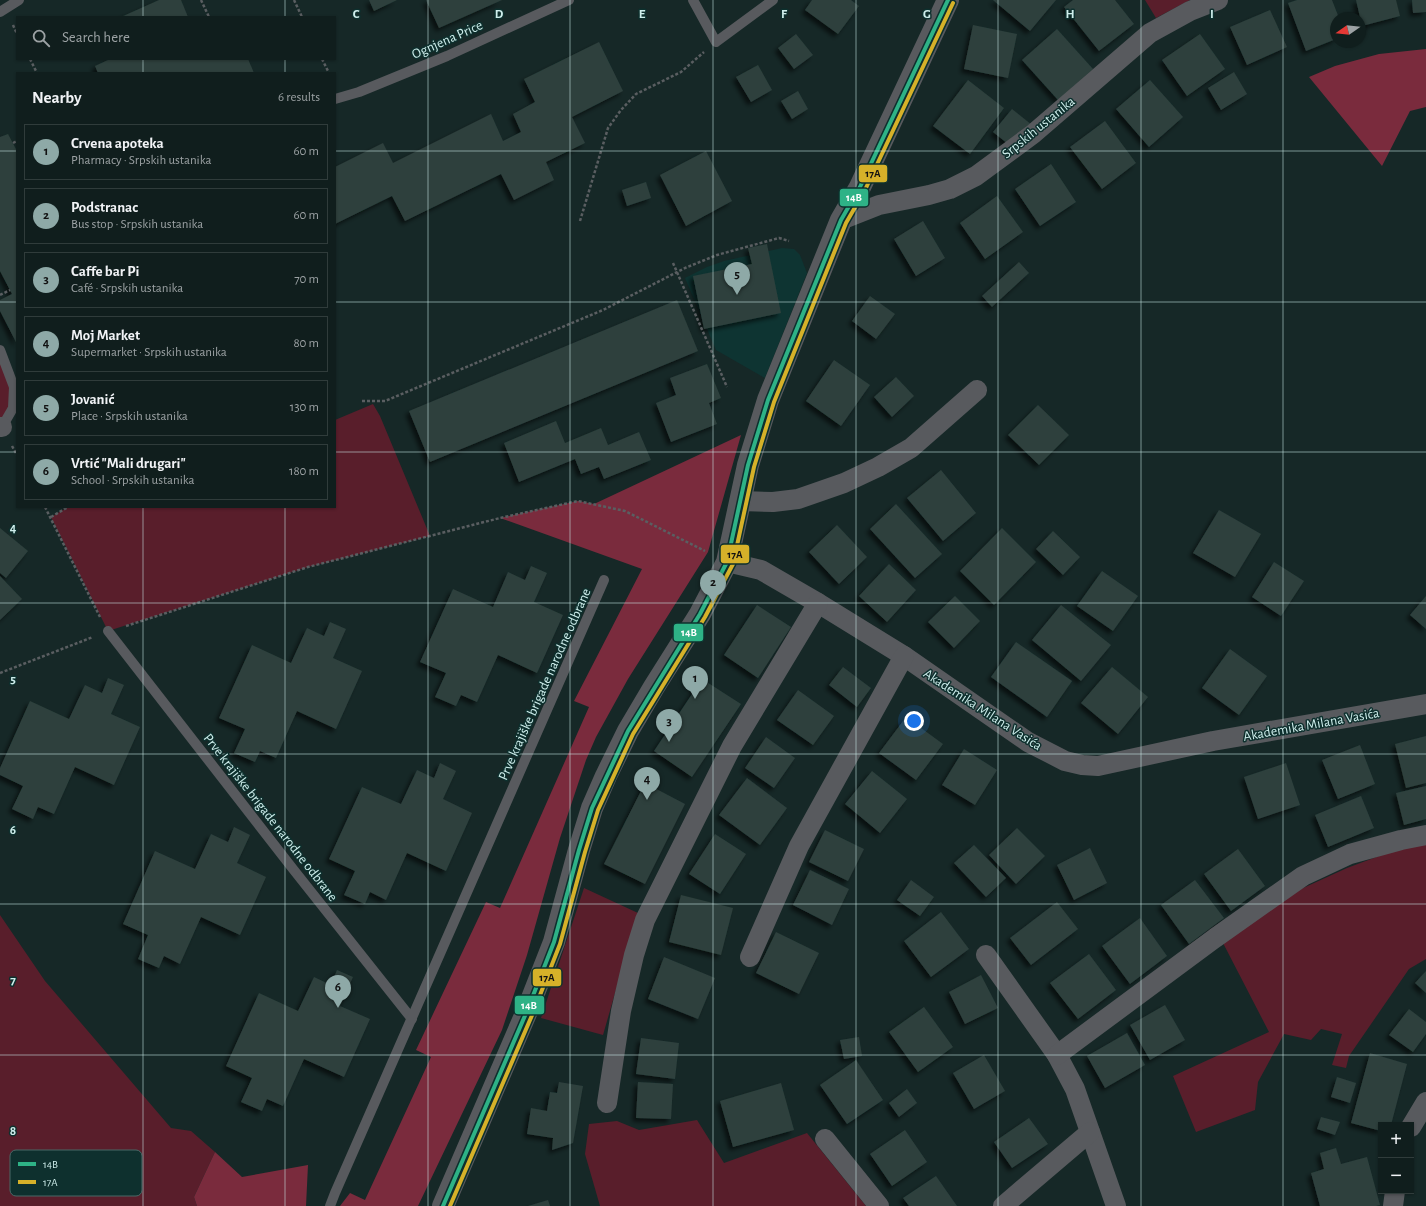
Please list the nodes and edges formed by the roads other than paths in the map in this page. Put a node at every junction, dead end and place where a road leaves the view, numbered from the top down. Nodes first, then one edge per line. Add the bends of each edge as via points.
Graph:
1 (19, 0) edge
2 (569, 0) edge
3 (693, 0) edge
4 (773, 0) edge
5 (948, 0) edge
6 (1218, 0) edge
7 (0, 12) edge
8 (336, 99) edge
9 (841, 220) junction
10 (0, 350) edge
11 (977, 390) dead end
12 (1, 427) edge
13 (740, 501) junction
14 (727, 562) junction
15 (604, 580) dead end
16 (818, 603) junction
17 (108, 631) road end
18 (904, 656) junction
19 (1426, 704) edge
20 (1426, 835) edge
21 (986, 955) dead end
22 (750, 957) dead end
23 (412, 1019) junction
24 (1057, 1055) junction
25 (1426, 1102) edge
26 (607, 1103) dead end
27 (1414, 1122) edge
28 (1090, 1132) junction
29 (825, 1139) dead end
30 (1395, 1194) edge
31 (445, 1205) edge
32 (330, 1206) edge
33 (879, 1206) edge
34 (1003, 1206) edge
35 (1116, 1206) edge
36 (1393, 1206) edge

1 - 7 lane
2 - 8 lane, Ognjena Price via 447,56 368,89
3 - 4 lane via 716,42
5 - 9 street via 860,187
6 - 9 street, Srpskih ustanika via 1190,11 1150,33 1033,134 976,176 950,189 879,204
9 - 13 street via 768,400
10 - 12 lane via 14,387 13,408
11 - 13 street via 911,448 844,483 798,499 773,502
13 - 14 street
14 - 16 street, Akademika Milana Vasića via 761,570
14 - 31 street via 700,614 628,732 600,789 579,850 554,942
15 - 23 lane, Prve krajiške brigade narodne odbrane
16 - 18 street, Akademika Milana Vasića
16 - 26 street via 732,746 645,920 621,1011
17 - 23 lane, Prve krajiške brigade narodne odbrane
18 - 19 street, Akademika Milana Vasića via 1028,742 1065,761 1082,765 1098,766 1213,741
18 - 22 street via 799,846
20 - 24 street via 1350,854 1303,876 1214,938
21 - 24 street
23 - 32 lane, Prve krajiške brigade narodne odbrane
24 - 28 street via 1075,1089
25 - 27 street
28 - 34 street
28 - 35 street
29 - 33 street
30 - 36 street

